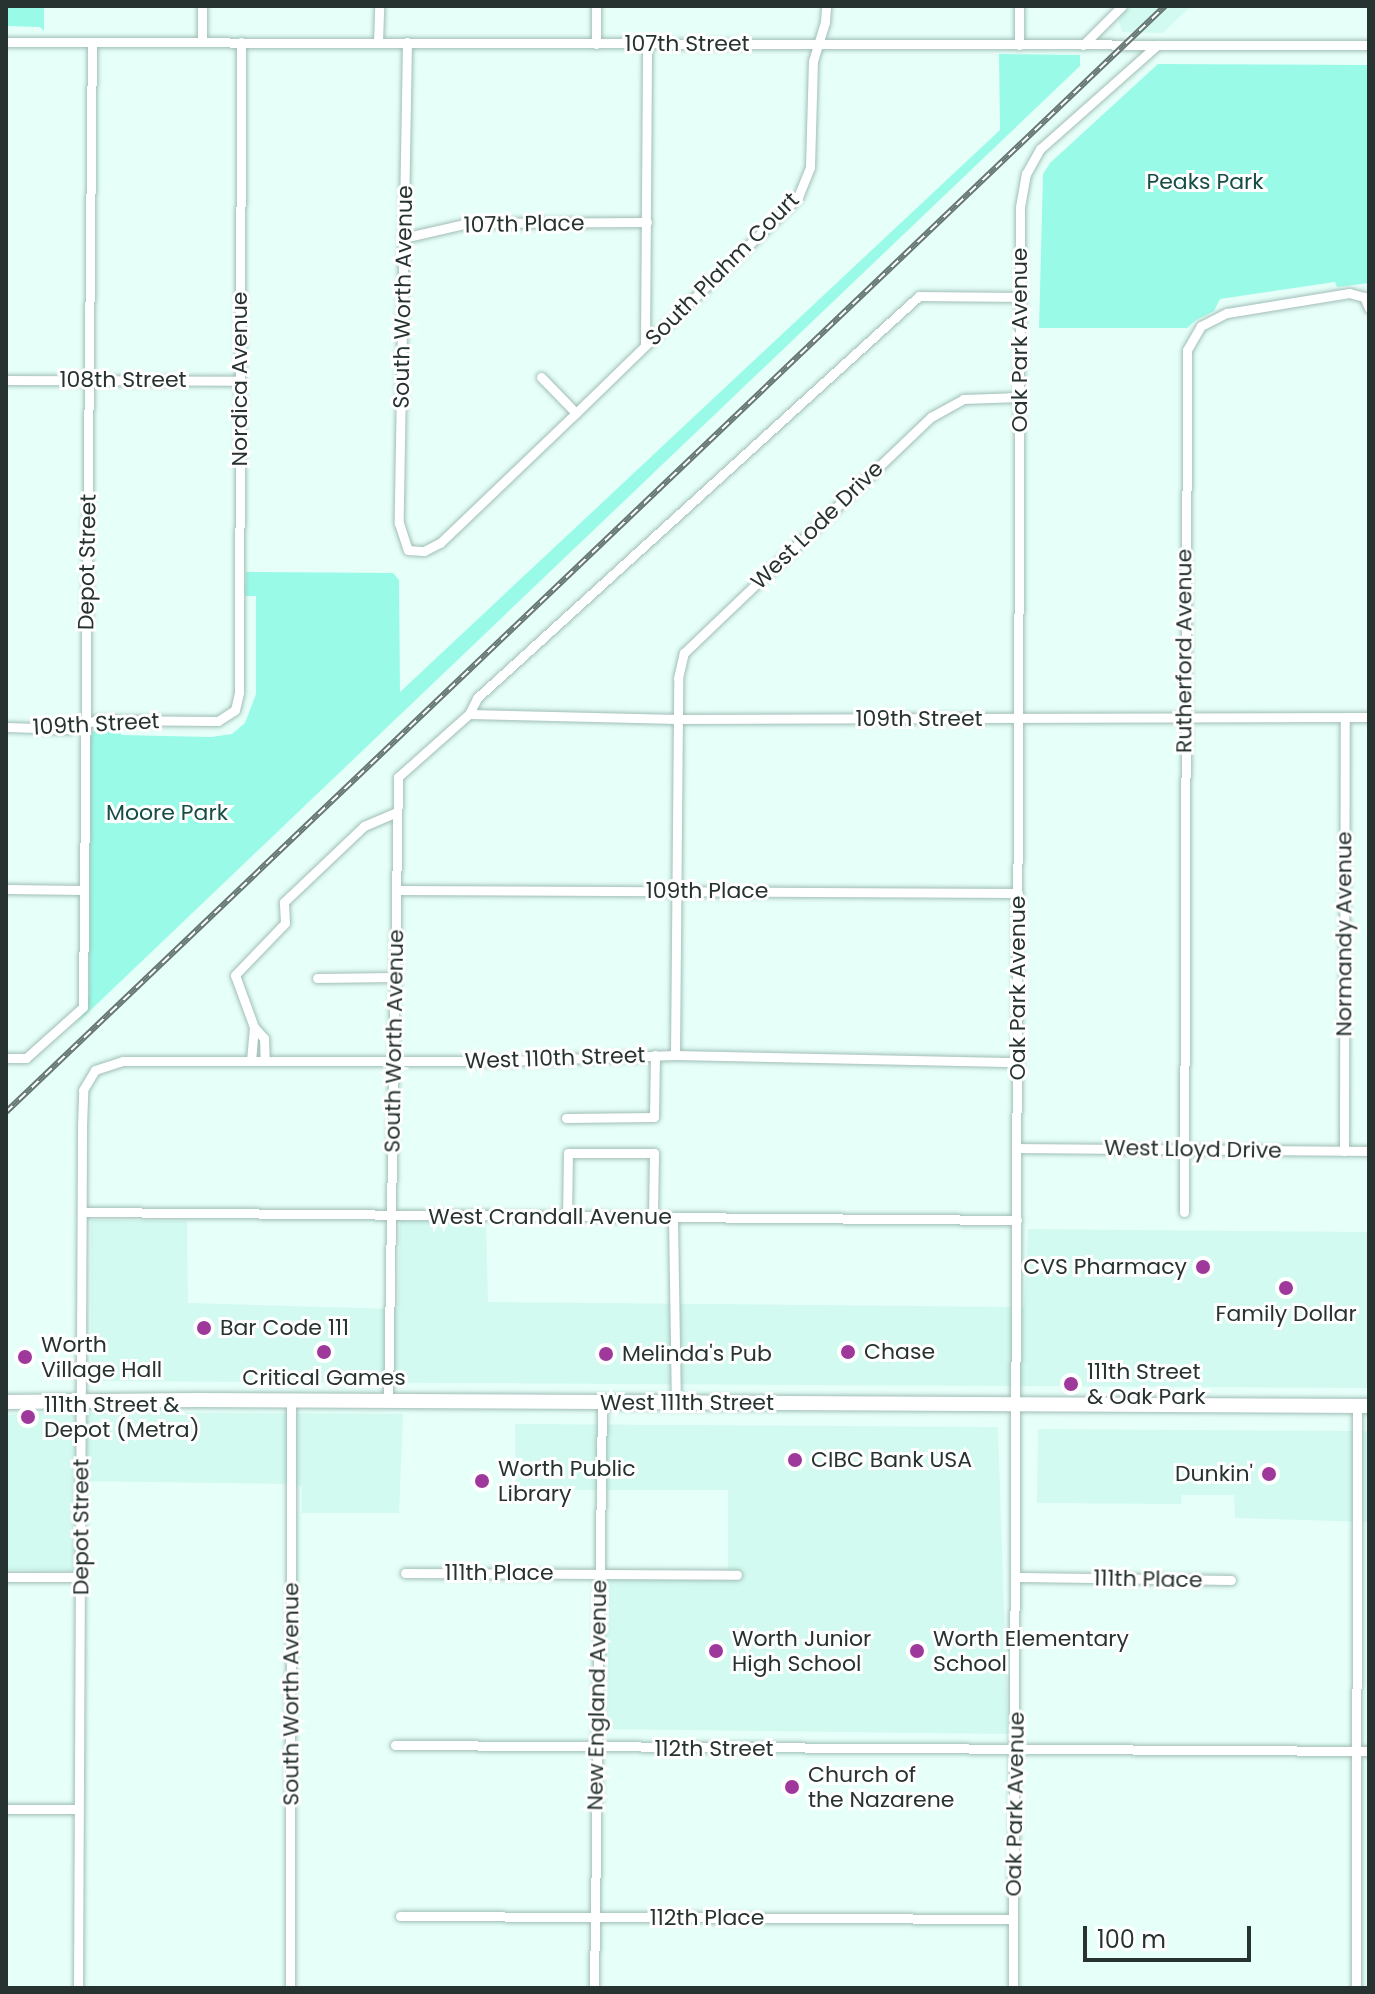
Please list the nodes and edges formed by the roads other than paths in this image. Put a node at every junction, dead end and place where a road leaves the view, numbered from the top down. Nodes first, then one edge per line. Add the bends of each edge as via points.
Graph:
1 (202, 6) edge
2 (379, 6) edge
3 (596, 6) edge
4 (826, 6) edge
5 (1019, 6) edge
6 (1122, 6) edge
7 (6, 42) edge
8 (92, 42) junction
9 (202, 42) junction
10 (241, 42) junction
11 (378, 42) junction
12 (407, 42) junction
13 (596, 44) junction
14 (647, 44) junction
15 (818, 44) junction
16 (1019, 45) junction
17 (1083, 45) junction
18 (1157, 45) junction
19 (1369, 45) edge
20 (647, 222) junction
21 (403, 238) junction
22 (1020, 297) junction
23 (1369, 308) edge
24 (645, 345) junction
25 (541, 377) dead end
26 (6, 380) edge
27 (90, 380) junction
28 (240, 381) junction
29 (1020, 397) junction
30 (576, 413) junction
31 (408, 550) joint
32 (232, 714) joint
33 (469, 714) junction
34 (1184, 717) junction
35 (1345, 717) junction
36 (1369, 717) edge
37 (1019, 718) junction
38 (677, 719) junction
39 (84, 724) junction
40 (6, 727) edge
41 (397, 812) junction
42 (6, 889) edge
43 (83, 890) junction
44 (396, 890) junction
45 (676, 892) junction
46 (1018, 893) junction
47 (395, 977) junction
48 (317, 978) dead end
49 (254, 1027) junction
50 (655, 1055) junction
51 (675, 1055) junction
52 (6, 1058) edge
53 (394, 1060) junction
54 (251, 1061) junction
55 (265, 1061) junction
56 (1018, 1062) junction
57 (95, 1070) joint
58 (566, 1118) dead end
59 (1018, 1148) junction
60 (1184, 1148) junction
61 (1344, 1151) junction
62 (1369, 1151) edge
63 (82, 1212) junction
64 (1184, 1212) dead end
65 (391, 1216) junction
66 (567, 1217) junction
67 (653, 1218) junction
68 (673, 1218) junction
69 (1017, 1220) junction
70 (82, 1401) junction
71 (291, 1401) junction
72 (388, 1401) junction
73 (6, 1402) edge
74 (602, 1402) junction
75 (676, 1403) junction
76 (1017, 1404) junction
77 (1363, 1406) edge
78 (405, 1573) dead end
79 (599, 1574) junction
80 (737, 1575) dead end
81 (6, 1577) edge
82 (81, 1577) junction
83 (1016, 1577) junction
84 (1231, 1580) dead end
85 (395, 1745) dead end
86 (595, 1748) junction
87 (1016, 1751) junction
88 (1357, 1751) junction
89 (1369, 1751) edge
90 (6, 1809) edge
91 (78, 1809) junction
92 (400, 1916) dead end
93 (594, 1918) junction
94 (1013, 1919) junction
95 (78, 1988) edge
96 (290, 1988) edge
97 (594, 1988) edge
98 (1013, 1988) edge
99 (1356, 1988) edge

1 - 9 street
2 - 11 street
3 - 13 street
4 - 15 street, South Plahm Court
5 - 16 street
6 - 17 street
7 - 8 street, 107th Street
8 - 9 street, 107th Street
8 - 27 street, Depot Street
9 - 10 street, 107th Street
10 - 11 street, 107th Street
10 - 28 street, Nordica Avenue
11 - 12 street, 107th Street
12 - 13 street, 107th Street
12 - 21 street, South Worth Avenue
13 - 14 street, 107th Street
14 - 15 street, 107th Street
14 - 20 street
15 - 16 street, 107th Street
15 - 24 street, South Plahm Court via 806,183 785,213
16 - 17 street, 107th Street
17 - 18 street, 107th Street
18 - 19 street, 107th Street
18 - 22 street, Oak Park Avenue via 1032,160 1020,198
20 - 21 street, 107th Place via 469,223
20 - 24 street
21 - 31 street, South Worth Avenue via 399,523
22 - 29 street, Oak Park Avenue
22 - 33 street, South Worth Avenue via 919,296 477,698
23 - 34 street, Rutherford Avenue via 1364,297 1349,293 1219,315 1201,326 1189,343
24 - 30 street, South Plahm Court
25 - 30 street
26 - 27 street, 108th Street
27 - 28 street, 108th Street
27 - 39 street, Depot Street
28 - 32 street, Nordica Avenue via 239,692
29 - 37 street, Oak Park Avenue
29 - 38 street, West Lode Drive via 963,399 931,417 684,653
30 - 31 street, South Plahm Court via 440,543 424,551
32 - 39 street, 109th Street via 205,722
33 - 38 street, 109th Street
33 - 41 street, South Worth Avenue via 398,777
34 - 35 street, 109th Street
34 - 37 street, 109th Street
34 - 60 street, Rutherford Avenue
35 - 36 street, 109th Street
35 - 61 street, Normandy Avenue
37 - 38 street, 109th Street
37 - 46 street, Oak Park Avenue
38 - 45 street
39 - 40 street, 109th Street via 69,729
39 - 43 street, Depot Street
41 - 44 street, South Worth Avenue
41 - 49 street via 364,826 284,902 285,923 235,975
42 - 43 street
43 - 52 street, Depot Street via 83,1007 26,1058
44 - 45 street, 109th Place
44 - 47 street, South Worth Avenue
45 - 46 street, 109th Place
45 - 51 street
46 - 56 street, Oak Park Avenue
47 - 48 street
47 - 53 street, South Worth Avenue
49 - 54 street
49 - 55 street via 264,1038
50 - 51 street, West 110th Street
50 - 53 street, West 110th Street
50 - 58 street via 654,1117
51 - 56 street, West 110th Street
53 - 55 street, West 110th Street
53 - 65 street, South Worth Avenue
54 - 55 street, West 110th Street
54 - 57 street, West 110th Street via 123,1061
56 - 59 street, Oak Park Avenue
57 - 63 street, Depot Street via 83,1090
59 - 60 street, West Lloyd Drive
59 - 69 street, Oak Park Avenue
60 - 61 street, West Lloyd Drive
60 - 64 street, Rutherford Avenue
61 - 62 street, West Lloyd Drive
63 - 65 street, West Crandall Avenue
63 - 70 street, Depot Street
65 - 66 street, West Crandall Avenue
65 - 72 street, South Worth Avenue
66 - 67 street, West Crandall Avenue
66 - 67 street via 568,1153 654,1153
67 - 68 street, West Crandall Avenue
68 - 69 street, West Crandall Avenue
68 - 75 street
69 - 76 street, Oak Park Avenue
70 - 71 main road, West 111th Street
70 - 73 main road, West 111th Street
70 - 82 street, Depot Street
71 - 72 main road, West 111th Street
71 - 96 street, South Worth Avenue
72 - 74 main road, West 111th Street
74 - 75 main road, West 111th Street
74 - 79 street, New England Avenue
75 - 76 main road, West 111th Street
76 - 77 main road, West 111th Street
76 - 83 street, Oak Park Avenue
77 - 88 street
78 - 79 street, 111th Place
79 - 80 street, 111th Place
79 - 86 street, New England Avenue
81 - 82 street
82 - 91 street, Depot Street
83 - 84 street, 111th Place
83 - 87 street, Oak Park Avenue
85 - 86 street, 112th Street
86 - 87 street, 112th Street
86 - 93 street, New England Avenue
87 - 88 street, 112th Street
87 - 94 street, Oak Park Avenue
88 - 89 street, 112th Street
88 - 99 street
90 - 91 street
91 - 95 street, Depot Street
92 - 93 street, 112th Place
93 - 94 street, 112th Place
93 - 97 street, New England Avenue
94 - 98 street, Oak Park Avenue

